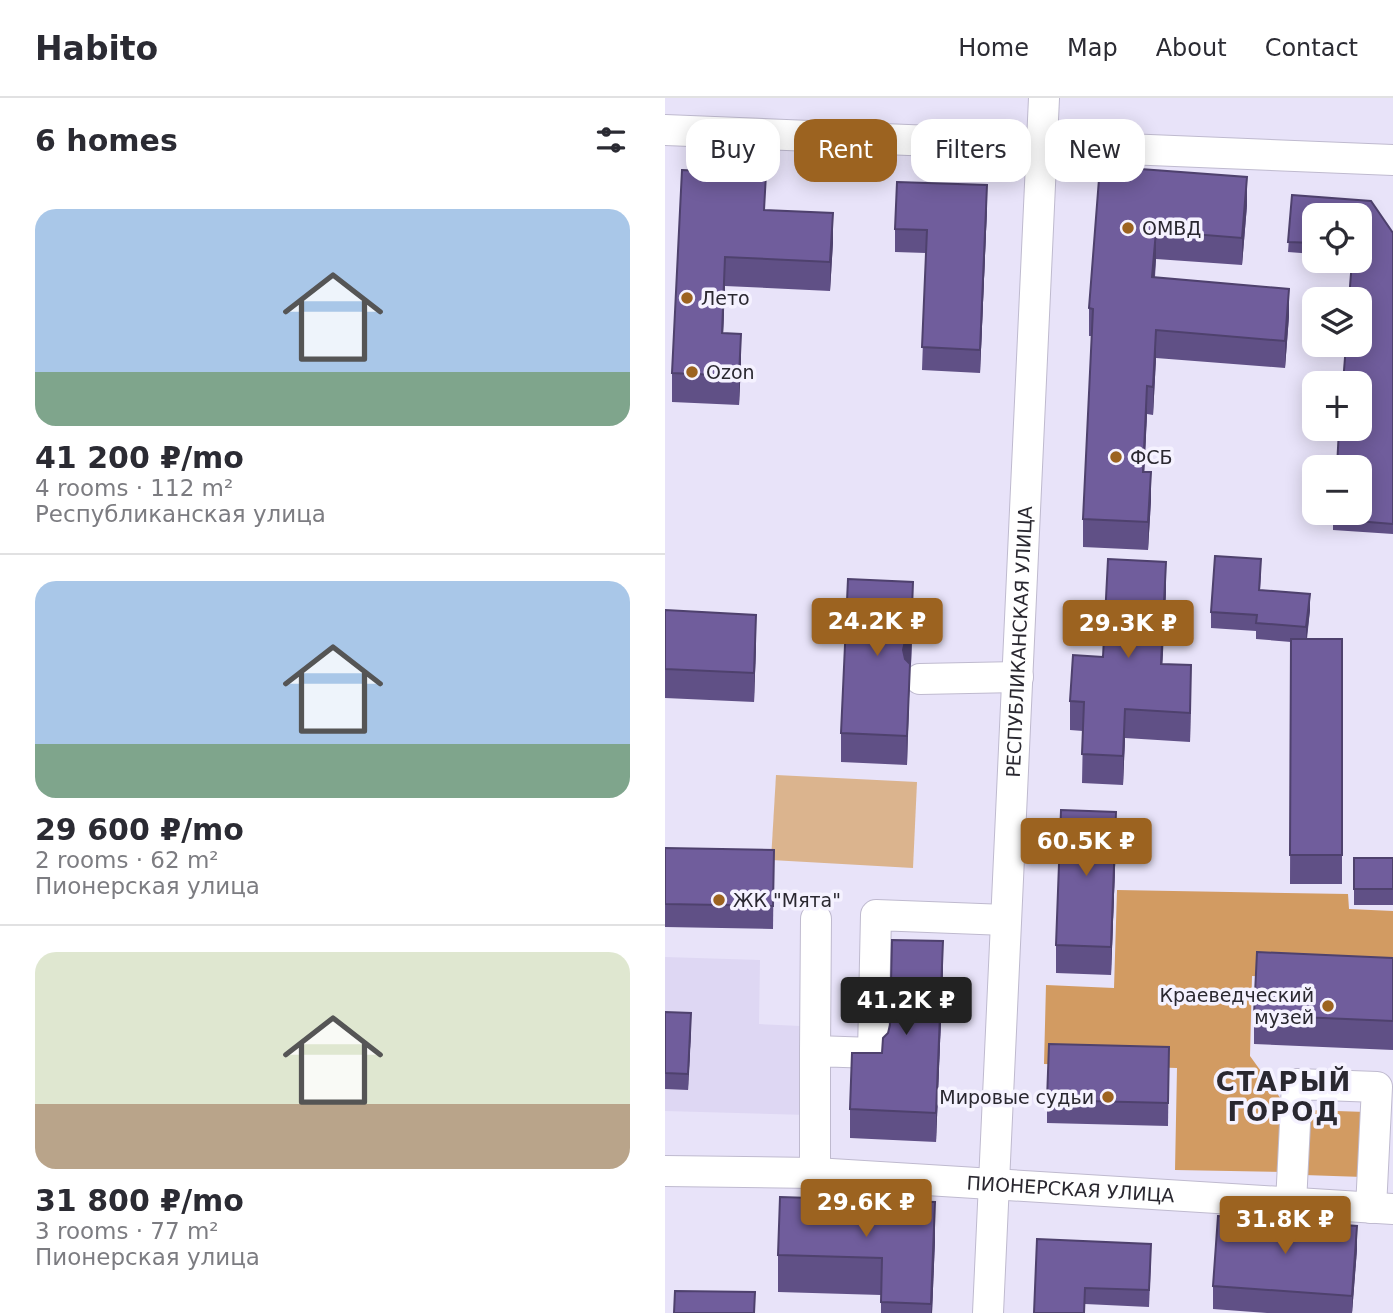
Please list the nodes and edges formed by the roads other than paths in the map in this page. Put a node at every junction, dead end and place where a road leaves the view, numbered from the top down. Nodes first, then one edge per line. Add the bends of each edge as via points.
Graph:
1 (1044, 98) edge
2 (665, 130) edge
3 (1042, 144) junction
4 (1393, 160) edge
5 (1018, 677) junction
6 (920, 679) dead end
7 (816, 919) dead end
8 (1006, 919) junction
9 (815, 1051) junction
10 (1385, 1087) edge
11 (665, 1171) edge
12 (815, 1173) junction
13 (994, 1184) junction
14 (1291, 1203) junction
15 (1382, 1209) edge
16 (988, 1313) edge

1 - 3 street, РЕСПУБЛИКАНСКАЯ УЛИЦА
2 - 3 street
3 - 4 street
3 - 5 street, РЕСПУБЛИКАНСКАЯ УЛИЦА
5 - 6 street
5 - 8 street, РЕСПУБЛИКАНСКАЯ УЛИЦА
7 - 9 street
8 - 9 street via 876,915 873,1053
8 - 13 street, РЕСПУБЛИКАНСКАЯ УЛИЦА
9 - 12 street
10 - 14 street via 1297,1084
10 - 15 street
11 - 12 street, ПИОНЕРСКАЯ УЛИЦА
12 - 13 street, ПИОНЕРСКАЯ УЛИЦА
13 - 14 street, ПИОНЕРСКАЯ УЛИЦА
13 - 16 street, РЕСПУБЛИКАНСКАЯ УЛИЦА
14 - 15 street, ПИОНЕРСКАЯ УЛИЦА

